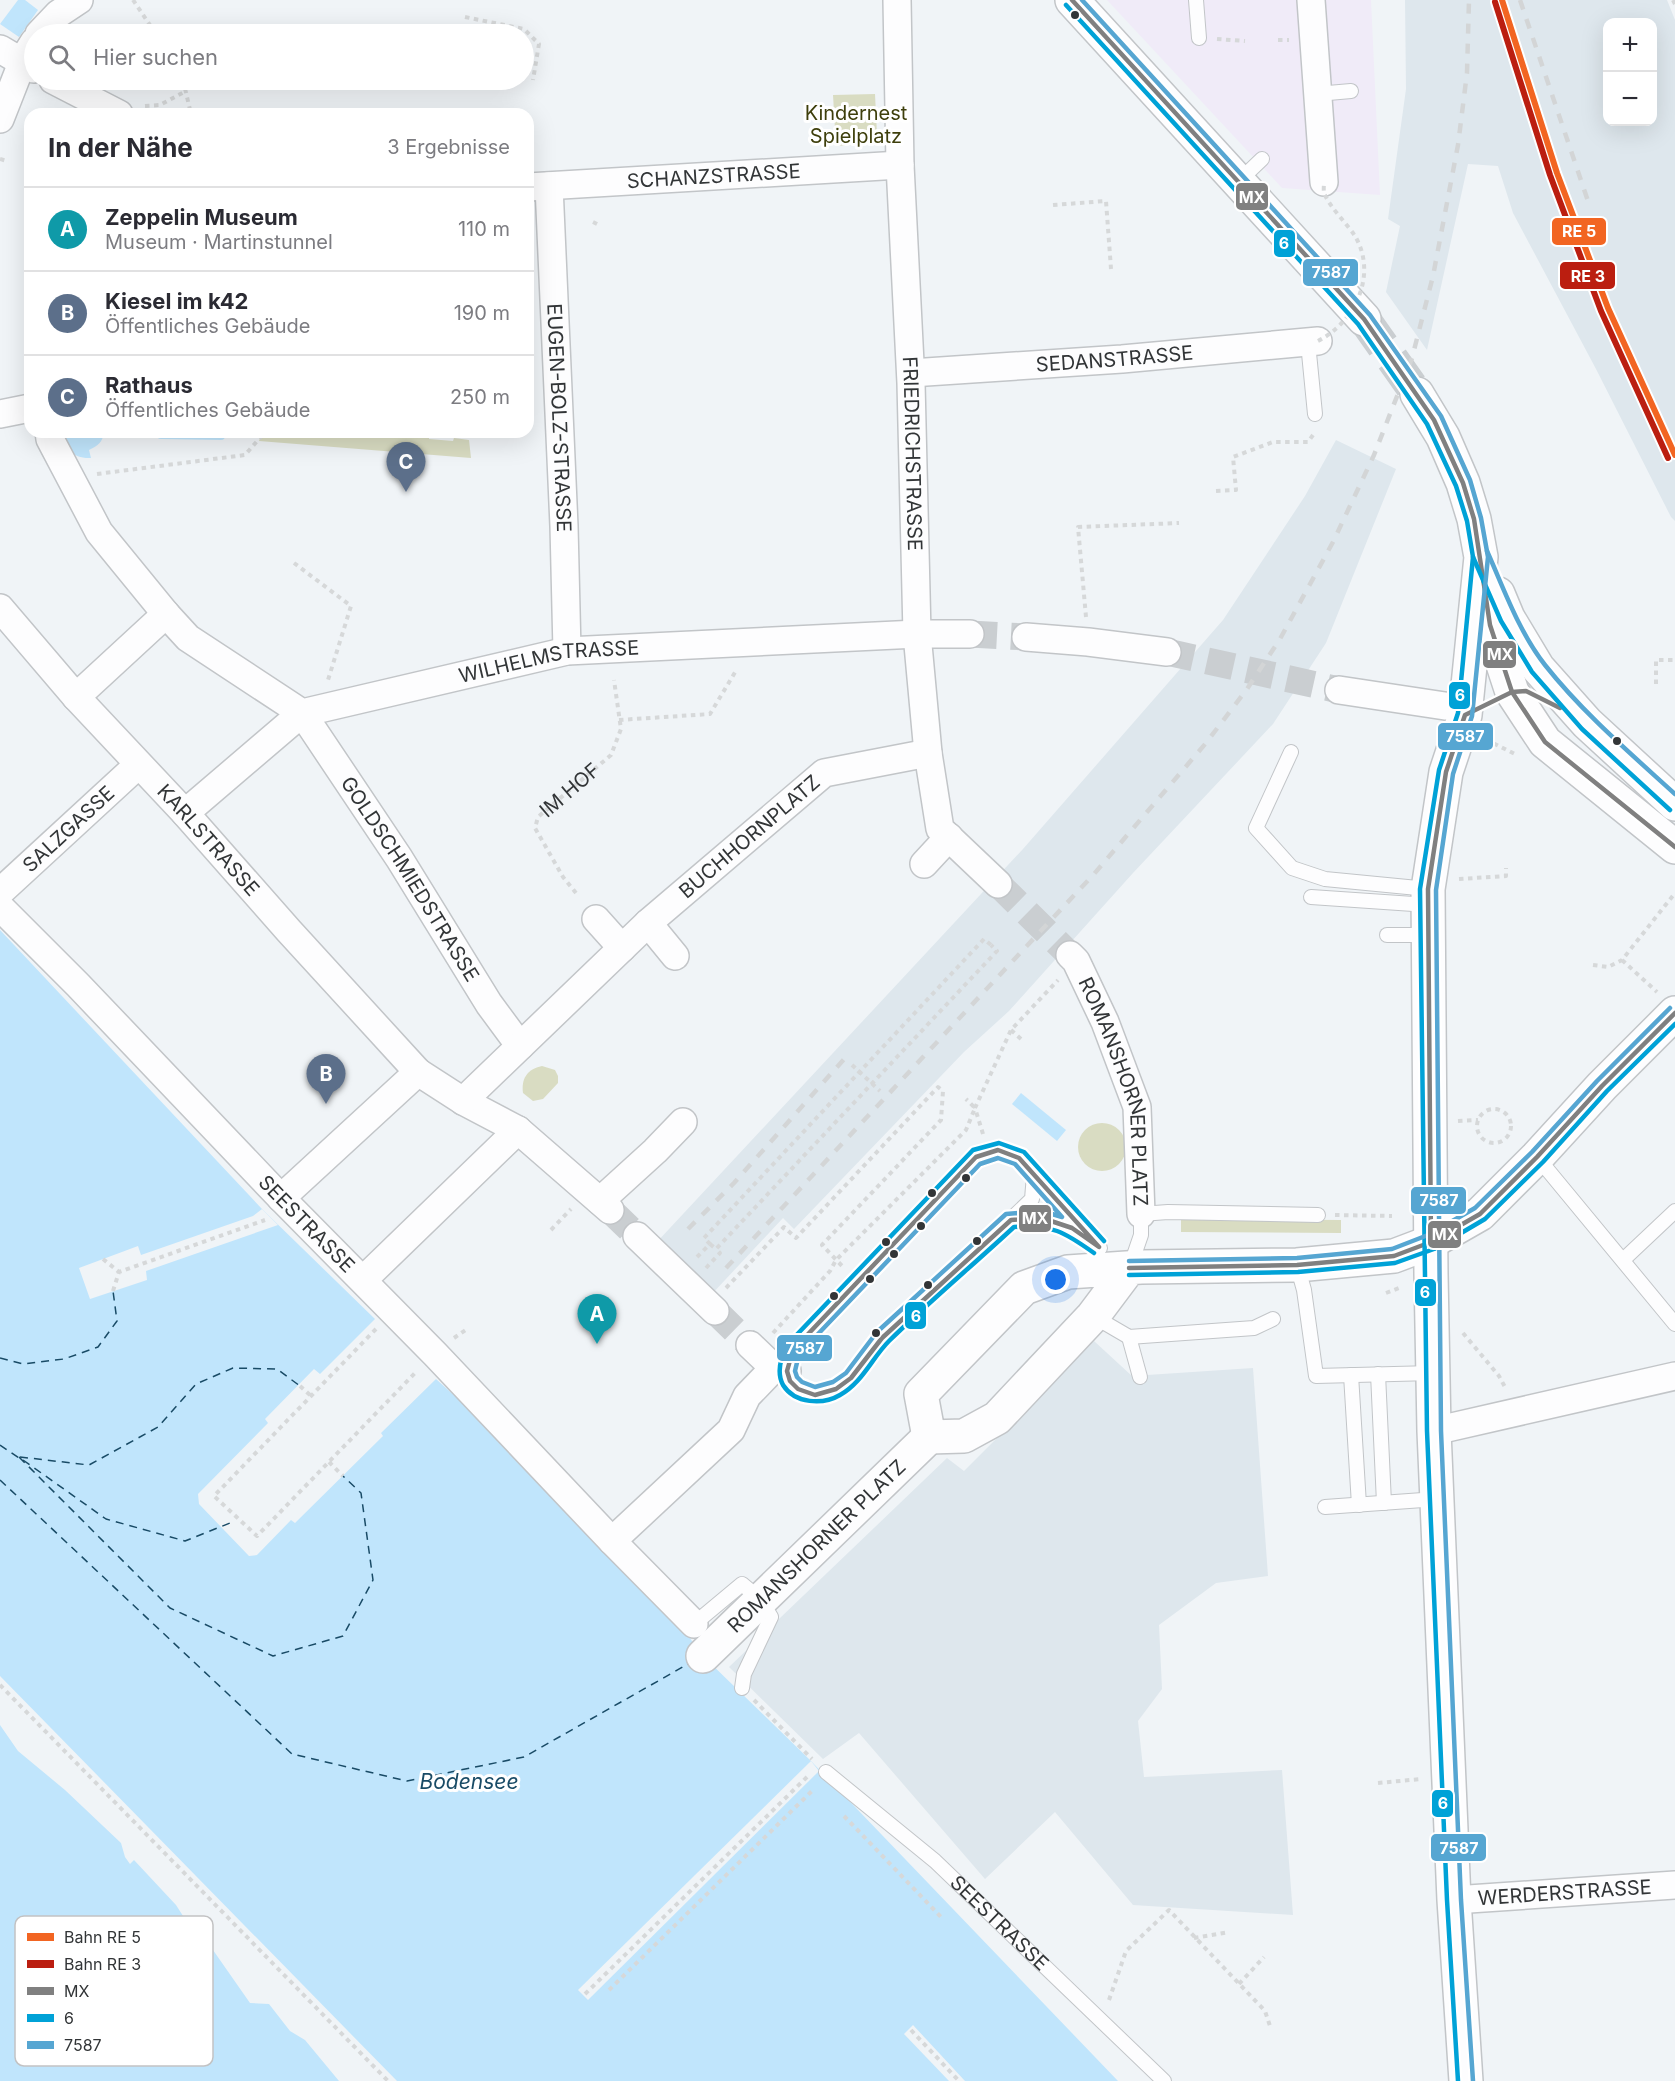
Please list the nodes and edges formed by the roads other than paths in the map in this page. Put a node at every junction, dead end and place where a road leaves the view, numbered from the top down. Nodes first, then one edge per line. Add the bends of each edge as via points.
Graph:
1 (79, 0) edge
2 (897, 0) edge
3 (1072, 0) edge
4 (1196, 0) edge
5 (1311, 0) edge
6 (48, 24) edge
7 (1198, 38) dead end
8 (23, 56) edge
9 (77, 90) edge
10 (1351, 91) dead end
11 (1317, 94) junction
12 (121, 108) edge
13 (0, 119) edge
14 (1262, 159) dead end
15 (900, 165) junction
16 (1239, 181) junction
17 (1323, 182) road end
18 (539, 186) edge
19 (1364, 319) tunnel mouth
20 (1313, 342) joint
21 (911, 374) junction
22 (1417, 394) tunnel mouth
23 (24, 409) edge
24 (0, 414) edge
25 (1314, 414) road end
26 (50, 438) edge
27 (1481, 557) junction
28 (0, 608) edge
29 (166, 614) junction
30 (917, 634) junction
31 (970, 634) tunnel mouth
32 (1026, 637) tunnel mouth
33 (567, 651) junction
34 (1167, 652) tunnel mouth
35 (1339, 690) tunnel mouth
36 (1512, 692) junction
37 (76, 697) junction
38 (1455, 710) junction
39 (311, 711) junction
40 (1587, 723) junction
41 (1291, 752) dead end
42 (928, 753) junction
43 (138, 765) junction
44 (1675, 804) edge
45 (185, 813) junction
46 (949, 837) junction
47 (1675, 848) edge
48 (924, 864) dead end
49 (998, 884) tunnel mouth
50 (0, 892) edge
51 (1311, 897) dead end
52 (1436, 902) junction
53 (0, 907) edge
54 (596, 919) dead end
55 (648, 924) junction
56 (1387, 935) dead end
57 (622, 948) junction
58 (675, 956) dead end
59 (1073, 958) tunnel mouth
60 (1666, 1003) edge
61 (520, 1046) junction
62 (418, 1072) junction
63 (463, 1101) junction
64 (682, 1122) dead end
65 (518, 1130) junction
66 (1537, 1157) junction
67 (1034, 1175) junction
68 (285, 1202) junction
69 (1675, 1211) edge
70 (1141, 1214) junction
71 (1318, 1215) dead end
72 (1011, 1220) junction
73 (637, 1236) tunnel mouth
74 (1431, 1242) junction
75 (1100, 1248) junction
76 (1623, 1260) junction
77 (1297, 1265) junction
78 (1129, 1268) junction
79 (363, 1280) junction
80 (715, 1311) tunnel mouth
81 (1093, 1316) junction
82 (1273, 1319) dead end
83 (1675, 1324) edge
84 (1129, 1337) junction
85 (767, 1359) junction
86 (1433, 1373) junction
87 (1378, 1374) junction
88 (1351, 1375) junction
89 (1675, 1376) edge
90 (1140, 1377) dead end
91 (1434, 1431) junction
92 (929, 1437) junction
93 (1437, 1499) junction
94 (1384, 1503) junction
95 (1359, 1505) junction
96 (1325, 1507) dead end
97 (612, 1541) junction
98 (760, 1599) junction
99 (694, 1624) joint
100 (703, 1656) dead end
101 (742, 1688) dead end
102 (822, 1769) road end
103 (1675, 1885) edge
104 (1454, 1900) junction
105 (1164, 2081) edge
106 (1466, 2081) edge

1 - 6 street
2 - 15 street, FRIEDRICHSTRASSE
3 - 16 main road
4 - 7 lane
5 - 11 street
8 - 13 street
9 - 12 street
10 - 11 lane
11 - 17 street
14 - 16 lane
15 - 18 street, SCHANZSTRASSE
15 - 21 street, FRIEDRICHSTRASSE
16 - 19 main road
18 - 33 street, EUGEN-BOLZ-STRASSE via 564,526
20 - 21 street, SEDANSTRASSE
20 - 25 lane
21 - 30 street, FRIEDRICHSTRASSE
22 - 27 main road via 1443,437 1463,483
23 - 24 street
26 - 29 street via 99,532
27 - 36 main road via 1490,626
27 - 38 main road
27 - 40 main road via 1508,618 1538,668
28 - 37 street, KARLSTRASSE
29 - 37 street
29 - 39 street via 188,638
30 - 31 street, WILHELMSTRASSE
30 - 33 street, WILHELMSTRASSE
30 - 42 street, FRIEDRICHSTRASSE
32 - 34 street
33 - 39 street, WILHELMSTRASSE
35 - 38 street
36 - 38 main road
36 - 40 main road via 1526,691
36 - 47 main road via 1545,742
37 - 43 street, KARLSTRASSE
38 - 52 main road
39 - 45 street
39 - 61 street, GOLDSCHMIEDSTRASSE via 489,1004
40 - 44 main road
41 - 52 lane via 1256,828 1292,868 1324,879
42 - 46 street, FRIEDRICHSTRASSE via 940,829
42 - 55 street, BUCHHORNPLATZ via 824,773
43 - 45 street, KARLSTRASSE
43 - 50 street, SALZGASSE
45 - 62 street, KARLSTRASSE
46 - 48 street
46 - 49 street, FRIEDRICHSTRASSE
51 - 52 lane
52 - 56 lane
52 - 74 main road
53 - 68 street, SEESTRASSE
54 - 57 street
55 - 57 street, BUCHHORNPLATZ
55 - 58 street
57 - 61 street, BUCHHORNPLATZ
59 - 70 street, ROMANSHORNER PLATZ via 1106,1022 1137,1107
60 - 66 main road via 1602,1086
61 - 63 street, BUCHHORNPLATZ
62 - 63 street
62 - 68 street
63 - 65 street
64 - 65 street via 605,1205
65 - 79 street
66 - 74 main road via 1480,1214
66 - 76 lane
67 - 72 lane via 1032,1199
67 - 75 lane
67 - 85 lane via 1018,1158 998,1150 976,1156 793,1350 789,1359
68 - 79 street, SEESTRASSE
69 - 76 lane
70 - 71 lane
70 - 78 lane, ROMANSHORNER PLATZ via 1141,1235
72 - 75 lane via 1042,1218 1072,1228
72 - 85 lane via 882,1338 851,1378 836,1389 815,1395 798,1389
73 - 80 street via 699,1261
74 - 77 main road via 1394,1256
74 - 86 main road
75 - 78 lane
76 - 83 lane
77 - 78 main road
77 - 88 lane via 1316,1376
78 - 81 main road, ROMANSHORNER PLATZ
78 - 92 main road via 1068,1272 1024,1288 921,1394
79 - 97 street, SEESTRASSE
81 - 84 lane
81 - 92 main road, ROMANSHORNER PLATZ via 998,1418 964,1436
82 - 84 lane via 1254,1328
84 - 90 lane
85 - 97 street via 731,1430
86 - 87 lane
86 - 91 main road
87 - 88 lane
87 - 94 lane
88 - 95 lane
89 - 91 street
91 - 93 main road
92 - 98 main road, ROMANSHORNER PLATZ
93 - 94 lane
93 - 104 main road
94 - 95 lane
95 - 96 lane
97 - 99 street, SEESTRASSE
98 - 99 lane via 742,1584
98 - 100 main road, ROMANSHORNER PLATZ
98 - 101 lane via 771,1617 744,1674
102 - 105 lane, SEESTRASSE via 935,1861
103 - 104 street, WERDERSTRASSE
104 - 106 main road

